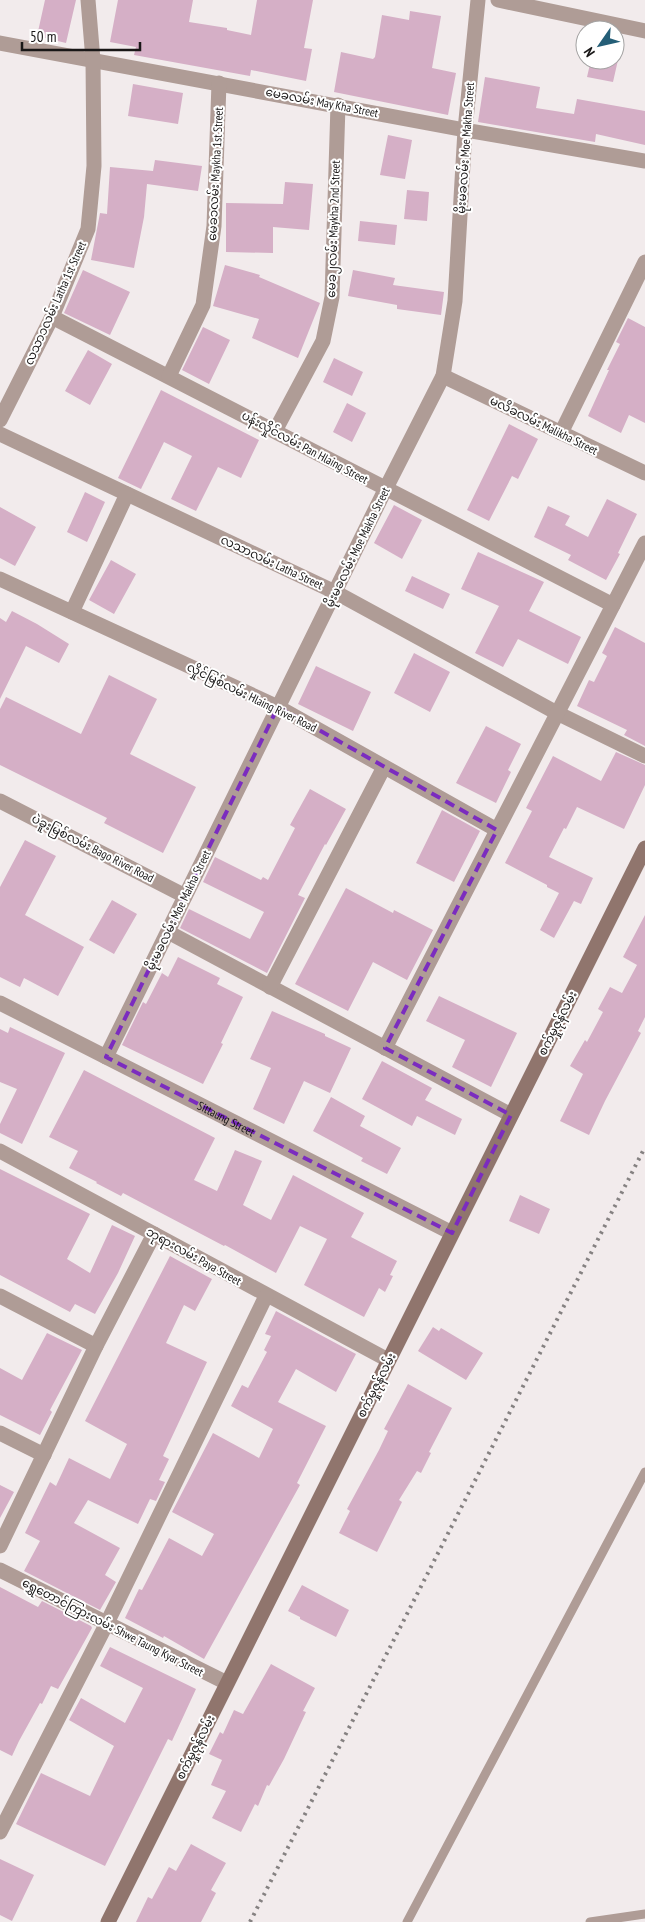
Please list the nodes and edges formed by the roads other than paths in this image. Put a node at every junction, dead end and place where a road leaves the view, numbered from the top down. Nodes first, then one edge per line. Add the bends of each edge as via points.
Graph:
1 (88, 0) edge
2 (478, 0) edge
3 (498, 0) edge
4 (645, 31) edge
5 (0, 43) edge
6 (93, 60) junction
7 (219, 83) junction
8 (338, 105) junction
9 (465, 130) junction
10 (645, 161) edge
11 (645, 262) edge
12 (52, 317) junction
13 (168, 376) junction
14 (443, 376) junction
15 (0, 420) edge
16 (275, 431) junction
17 (561, 433) junction
18 (0, 434) edge
19 (645, 473) edge
20 (385, 490) junction
21 (127, 494) junction
22 (645, 542) edge
23 (0, 579) edge
24 (335, 592) junction
25 (612, 605) junction
26 (72, 612) junction
27 (278, 707) junction
28 (557, 713) junction
29 (645, 756) edge
30 (384, 766) junction
31 (0, 801) edge
32 (497, 830) junction
33 (645, 848) edge
34 (186, 896) junction
35 (168, 932) junction
36 (270, 987) junction
37 (0, 1003) edge
38 (385, 1048) junction
39 (106, 1057) junction
40 (511, 1115) junction
41 (0, 1151) edge
42 (452, 1233) junction
43 (154, 1234) junction
44 (0, 1296) edge
45 (266, 1296) junction
46 (96, 1346) junction
47 (388, 1360) junction
48 (0, 1433) edge
49 (44, 1455) junction
50 (645, 1472) edge
51 (0, 1546) edge
52 (0, 1570) edge
53 (107, 1624) junction
54 (227, 1684) junction
55 (0, 1832) edge
56 (645, 1914) edge
57 (108, 1922) edge
58 (408, 1922) edge
59 (590, 1922) edge

1 - 6 street, လသာ၁လမ်း Latha 1st Street
2 - 9 street, မိုးမခလမ်း Moe Makha Street
3 - 4 street
5 - 6 street, မေခလမ်း May Kha Street
6 - 7 street, မေခလမ်း May Kha Street
6 - 12 street, လသာ၁လမ်း Latha 1st Street via 94,166 88,229
7 - 8 street, မေခလမ်း May Kha Street
7 - 13 street, မေခ၁လမ်း Maykha 1st Street via 214,226 203,305
8 - 9 street, မေခလမ်း May Kha Street
8 - 16 street, မေခ၂လမ်း Maykha 2nd Street via 332,296 323,341
9 - 10 street, မေခလမ်း May Kha Street
9 - 14 street, မိုးမခလမ်း Moe Makha Street via 455,301
11 - 17 street
12 - 13 street, ပန်းလှိုင်လမ်း Pan Hlaing Street
12 - 15 street, လသာ၁လမ်း Latha 1st Street
13 - 16 street, ပန်းလှိုင်လမ်း Pan Hlaing Street
14 - 17 street, မလိခလမ်း Malikha Street
14 - 20 street, မိုးမခလမ်း Moe Makha Street
16 - 20 street, ပန်းလှိုင်လမ်း Pan Hlaing Street
17 - 19 street, မလိခလမ်း Malikha Street
18 - 21 street, လသာလမ်း Latha Street
20 - 24 street, မိုးမခလမ်း Moe Makha Street
20 - 25 street, ပန်းလှိုင်လမ်း Pan Hlaing Street
21 - 24 street, လသာလမ်း Latha Street
21 - 26 street
22 - 25 street
23 - 26 street, လှိုင်မြစ်လမ်း Hlaing River Road
24 - 27 street, မိုးမခလမ်း Moe Makha Street
24 - 28 street, လသာလမ်း Latha Street
25 - 28 street
26 - 27 street, လှိုင်မြစ်လမ်း Hlaing River Road
27 - 30 street, လှိုင်မြစ်လမ်း Hlaing River Road
27 - 34 street, မိုးမခလမ်း Moe Makha Street
28 - 29 street, လသာလမ်း Latha Street
28 - 32 street
30 - 32 street, လှိုင်မြစ်လမ်း Hlaing River Road
30 - 36 street
31 - 34 street, ပဲခူးမြစ်လမ်း Bago River Road
32 - 38 street
33 - 40 street, စက်မှုဇုန်လမ်း
34 - 35 street, မိုးမခလမ်း Moe Makha Street
35 - 36 street
35 - 39 street, မိုးမခလမ်း Moe Makha Street
36 - 38 street
37 - 39 street, Sittaung Street
38 - 40 street
39 - 42 street, Sittaung Street
40 - 42 street, စက်မှုဇုန်လမ်း
41 - 43 street, ဘုရားလမ်း Paya Street
42 - 47 street, စက်မှုဇုန်လမ်း
43 - 45 street, ဘုရားလမ်း Paya Street
43 - 46 street
44 - 46 street
45 - 47 street, ဘုရားလမ်း Paya Street
45 - 53 street
46 - 49 street
47 - 54 street, စက်မှုဇုန်လမ်း
48 - 49 street
49 - 51 street
50 - 58 lane
52 - 53 street, ရွှေတောင်ကြားလမ်း Shwe Taung Kyar Street
53 - 54 street, ရွှေတောင်ကြားလမ်း Shwe Taung Kyar Street
53 - 55 street
54 - 57 street, စက်မှုဇုန်လမ်း
56 - 59 lane

